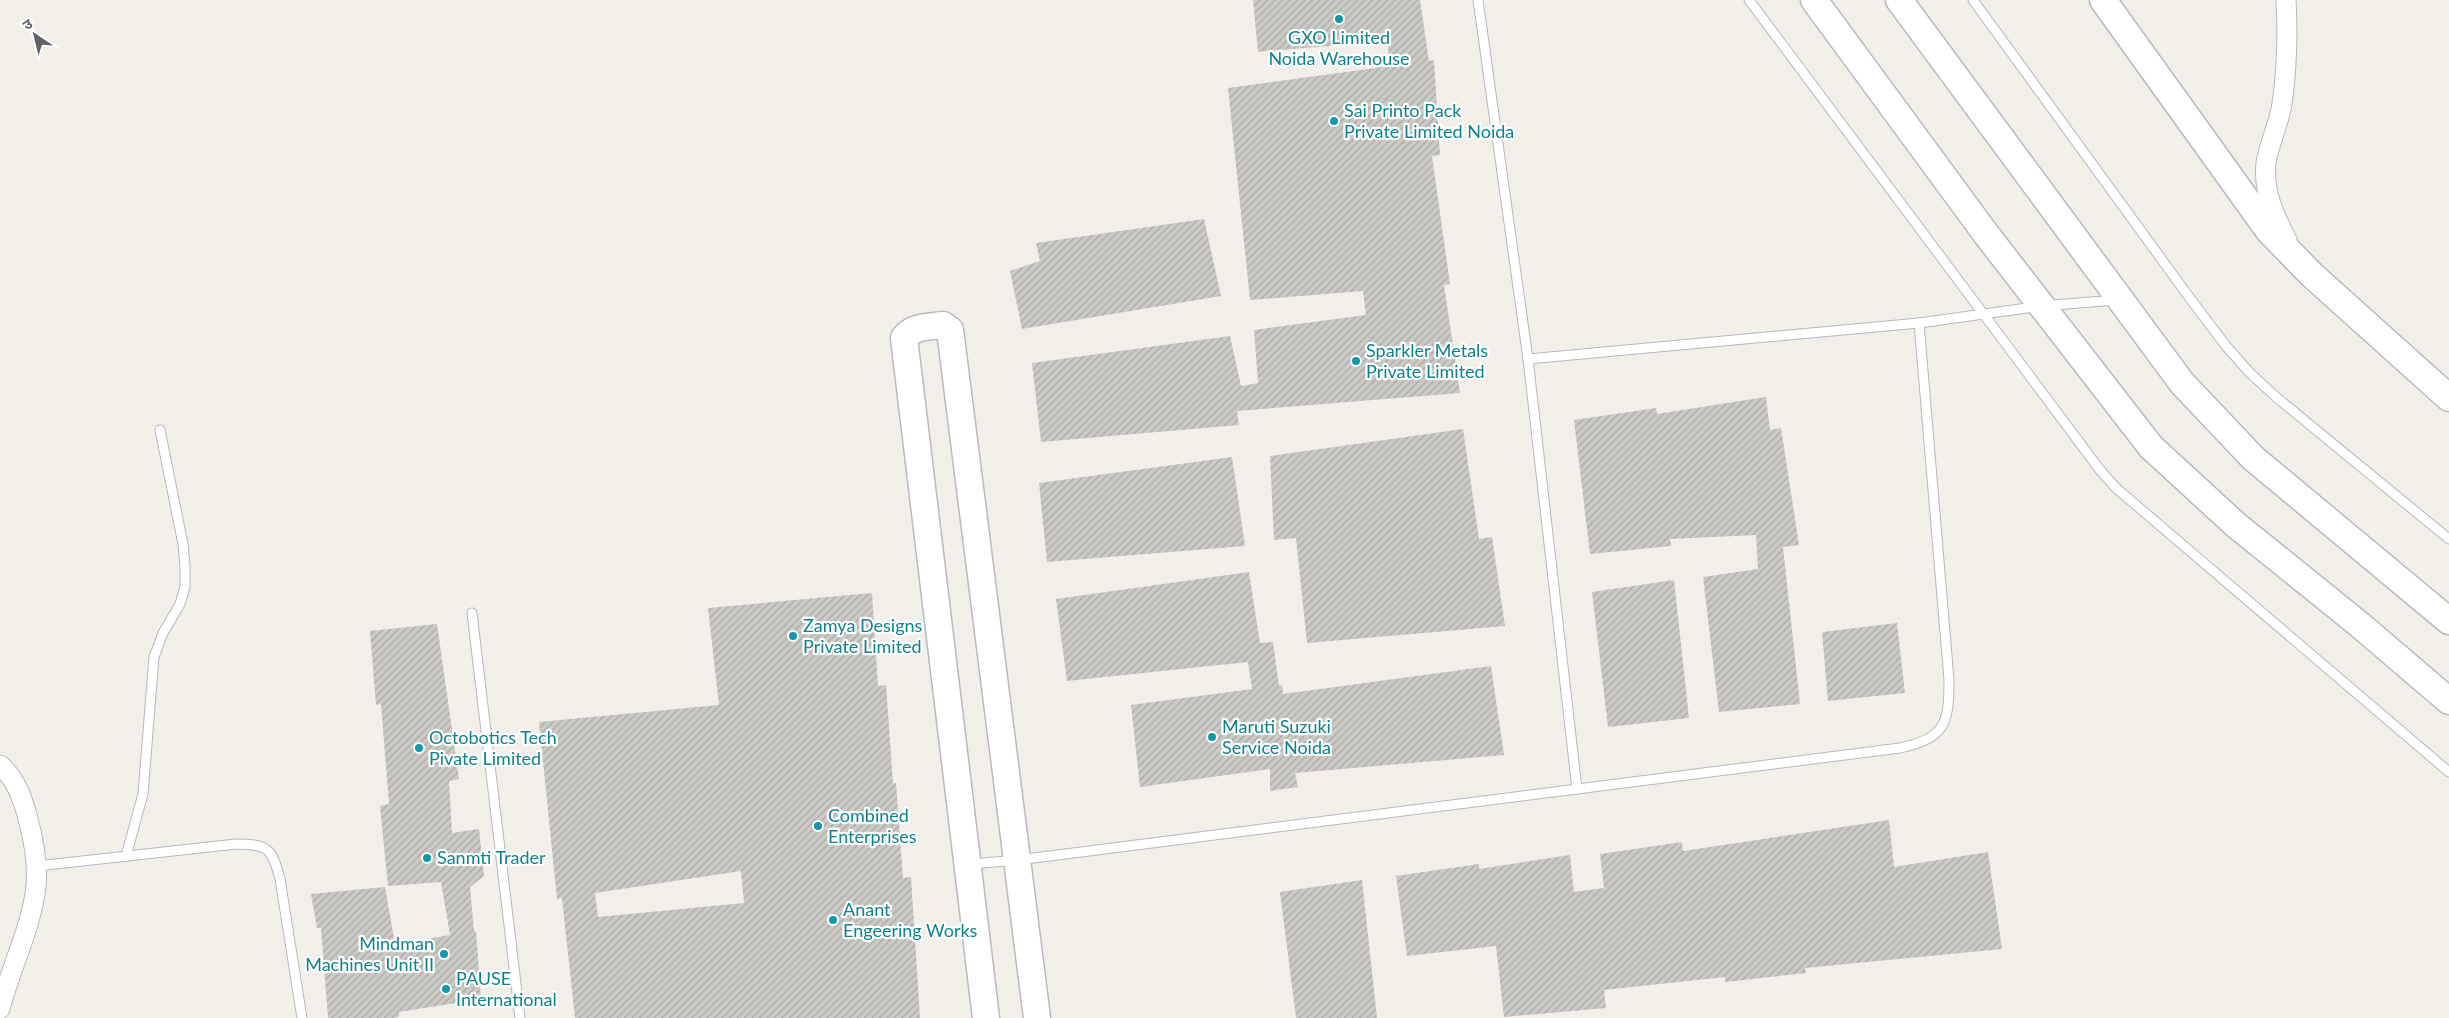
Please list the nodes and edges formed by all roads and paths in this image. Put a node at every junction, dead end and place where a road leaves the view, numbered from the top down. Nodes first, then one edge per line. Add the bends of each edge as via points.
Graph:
1 (1478, 0) edge
2 (1749, 0) edge
3 (1814, 0) edge
4 (1899, 0) edge
5 (1974, 0) edge
6 (2102, 0) edge
7 (2286, 0) edge
8 (2298, 261) junction
9 (2120, 300) junction
10 (2040, 306) junction
11 (1982, 314) junction
12 (1919, 322) junction
13 (1528, 359) junction
14 (2449, 398) edge
15 (160, 430) dead end
16 (2449, 539) edge
17 (472, 613) dead end
18 (2449, 621) edge
19 (2449, 701) edge
20 (0, 765) edge
21 (2449, 772) edge
22 (1577, 789) junction
23 (126, 856) junction
24 (1018, 860) junction
25 (967, 864) junction
26 (37, 866) junction
27 (0, 1009) edge
28 (302, 1018) edge
29 (516, 1018) edge
30 (520, 1018) edge
31 (986, 1018) edge
32 (1037, 1018) edge

1 - 13 lane
2 - 11 lane
3 - 10 street
4 - 9 street
5 - 16 lane via 2189,297 2248,372
6 - 8 street via 2269,231
7 - 8 street via 2286,75 2280,119 2266,162 2266,179 2275,218
8 - 14 street
9 - 10 lane
9 - 18 street via 2182,383 2253,458
10 - 11 lane
10 - 19 street via 2151,448 2236,525
11 - 12 lane
11 - 21 lane via 2084,453 2116,488
12 - 13 lane
12 - 22 lane via 1949,680 1949,708 1935,736 1900,748
13 - 22 lane
15 - 23 lane via 183,544 185,587 154,656 143,794
17 - 30 lane
20 - 26 street via 17,786 26,810
22 - 24 lane
23 - 26 lane
23 - 28 lane via 236,844 257,844 268,848 280,879
24 - 25 lane
24 - 25 street via 950,330 943,325 916,328 904,338
24 - 32 street
25 - 31 street
26 - 27 street via 29,916
29 - 30 lane

